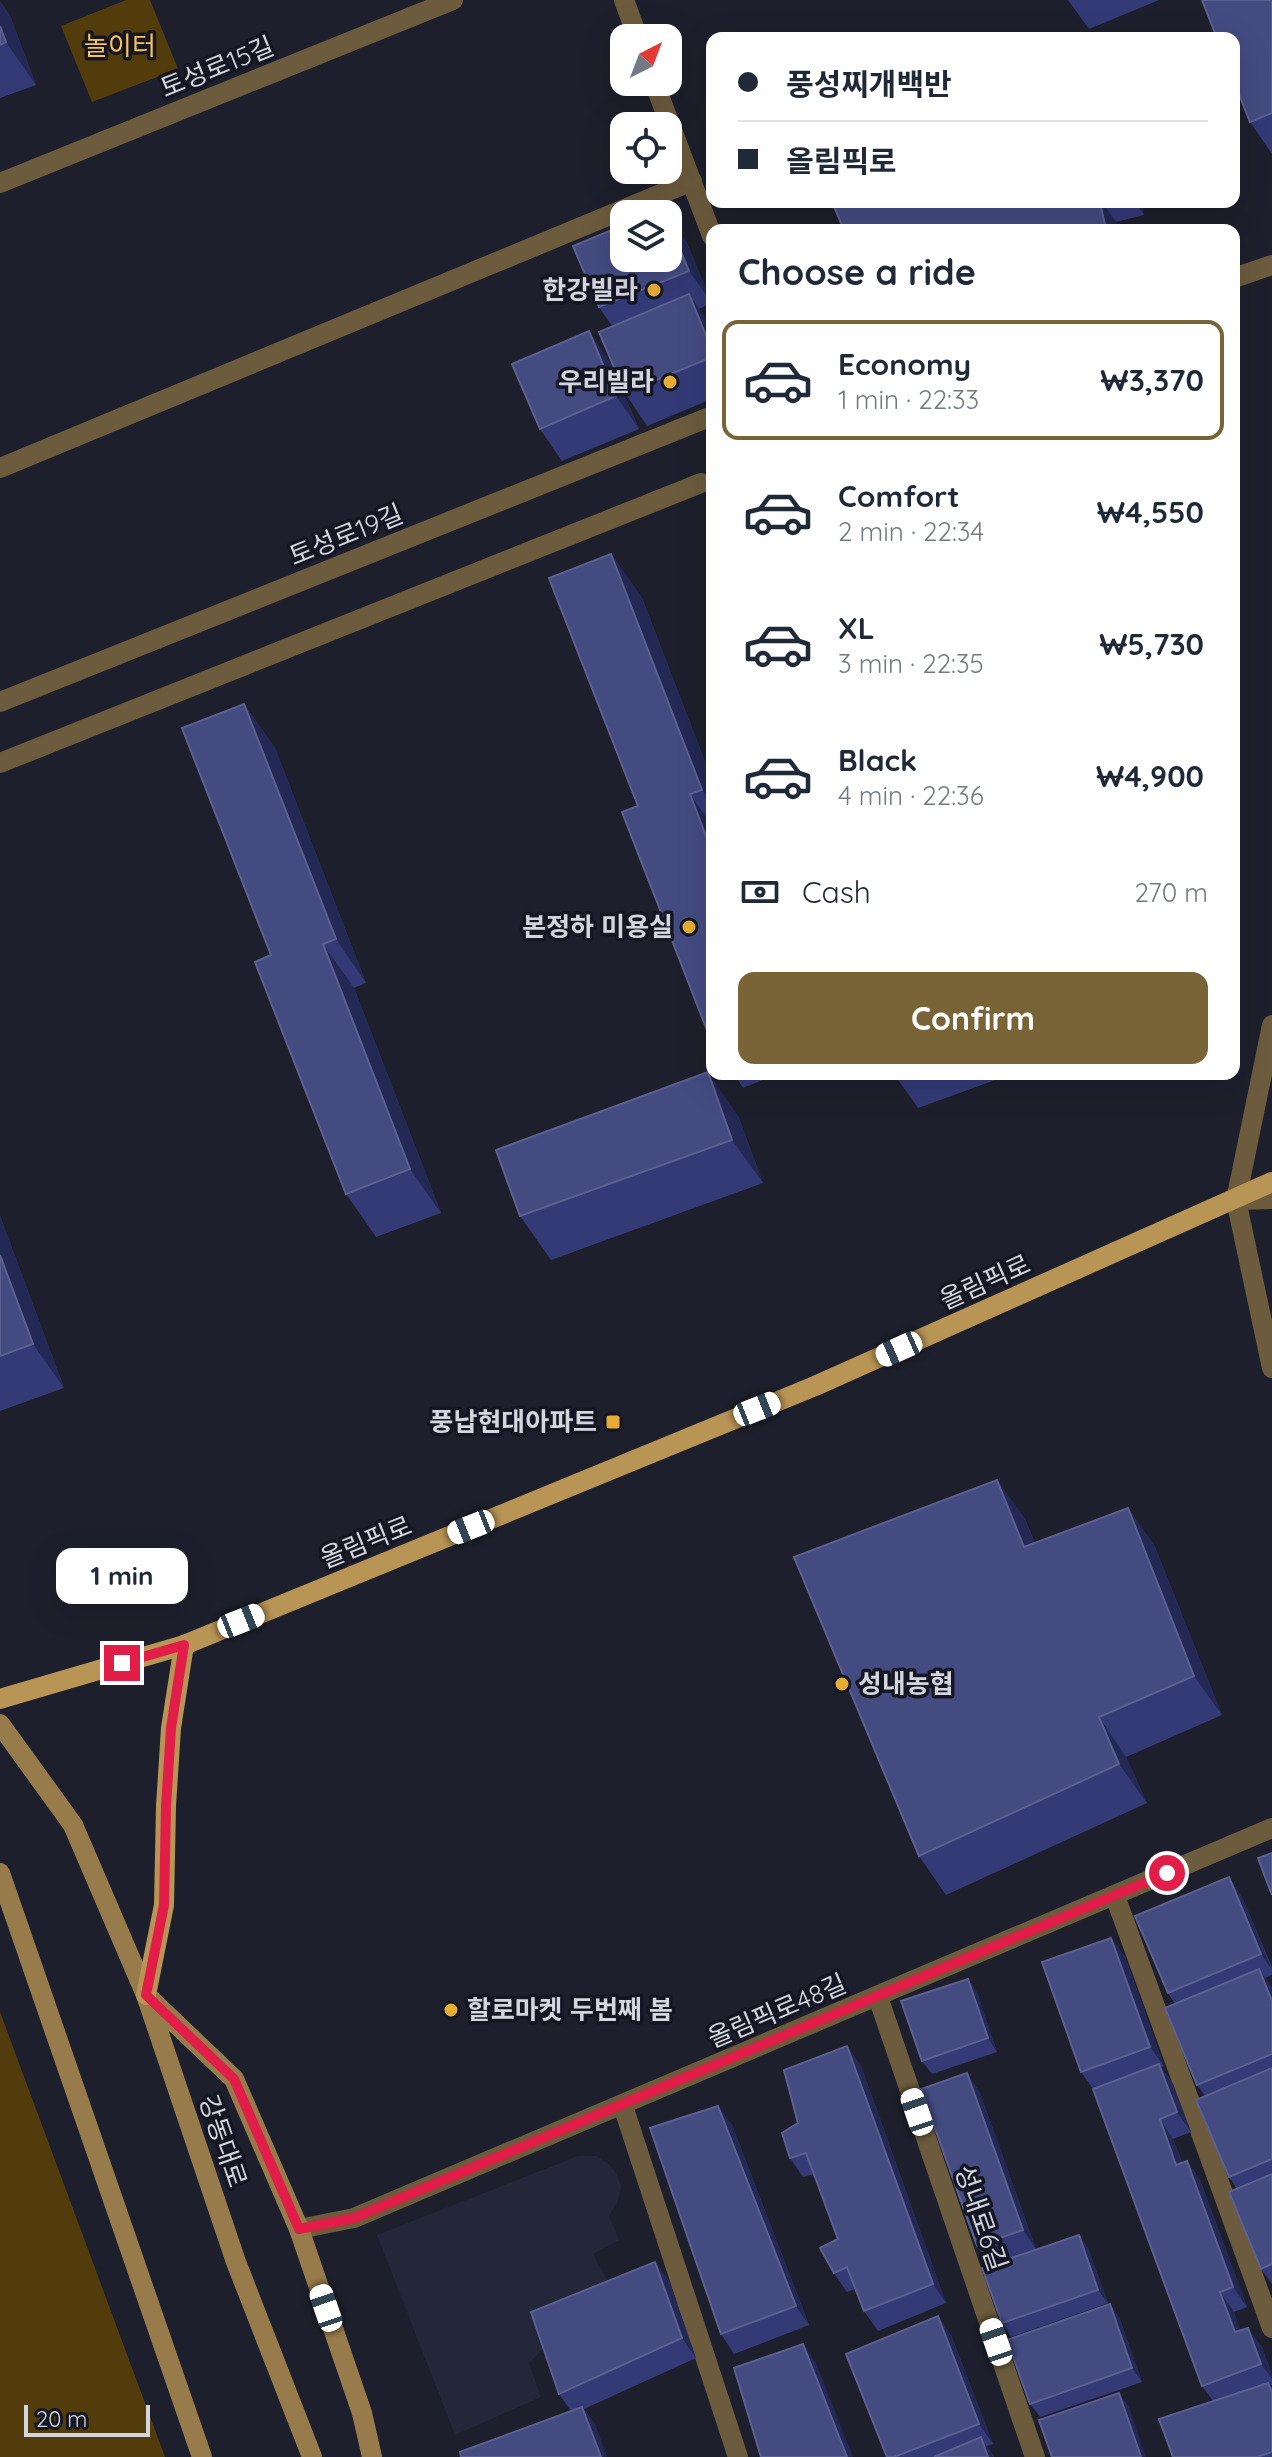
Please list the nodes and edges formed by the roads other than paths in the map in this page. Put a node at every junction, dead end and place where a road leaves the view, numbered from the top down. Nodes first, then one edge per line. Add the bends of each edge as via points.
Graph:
1 (453, 0) edge
2 (624, 0) edge
3 (633, 24) edge
4 (659, 96) edge
5 (692, 181) junction
6 (0, 183) edge
7 (708, 224) edge
8 (1272, 265) edge
9 (1240, 276) edge
10 (706, 418) edge
11 (0, 468) edge
12 (701, 483) dead end
13 (0, 702) edge
14 (0, 763) edge
15 (1272, 1025) edge
16 (1272, 1182) edge
17 (1272, 1199) edge
18 (1236, 1200) junction
19 (1272, 1368) edge
20 (184, 1645) junction
21 (0, 1699) edge
22 (0, 1724) edge
23 (1272, 1828) edge
24 (0, 1873) edge
25 (1115, 1896) junction
26 (146, 1995) junction
27 (878, 1997) junction
28 (623, 2106) junction
29 (299, 2229) junction
30 (1272, 2328) edge
31 (202, 2457) edge
32 (312, 2457) edge
33 (372, 2457) edge
34 (738, 2457) edge
35 (1035, 2457) edge

1 - 6 street, 토성로15길
2 - 3 street
4 - 5 street
5 - 7 street
5 - 11 street
8 - 9 street
10 - 13 street, 토성로19길
12 - 14 street
15 - 18 street
16 - 18 main road, 올림픽로
17 - 18 street
18 - 19 street
18 - 20 main road, 올림픽로 via 815,1386
20 - 21 main road, 올림픽로
20 - 26 main road via 171,1728 164,1905
22 - 26 main road, 강동대로 via 73,1825
23 - 25 street, 올림픽로48길
24 - 31 main road
25 - 27 street, 올림픽로48길
25 - 30 street
26 - 29 main road via 234,2079
26 - 32 main road, 강동대로 via 236,2262
27 - 28 street, 올림픽로48길
27 - 35 street, 성내로6길
28 - 29 street, 올림픽로48길 via 354,2218
28 - 34 street
29 - 33 main road

